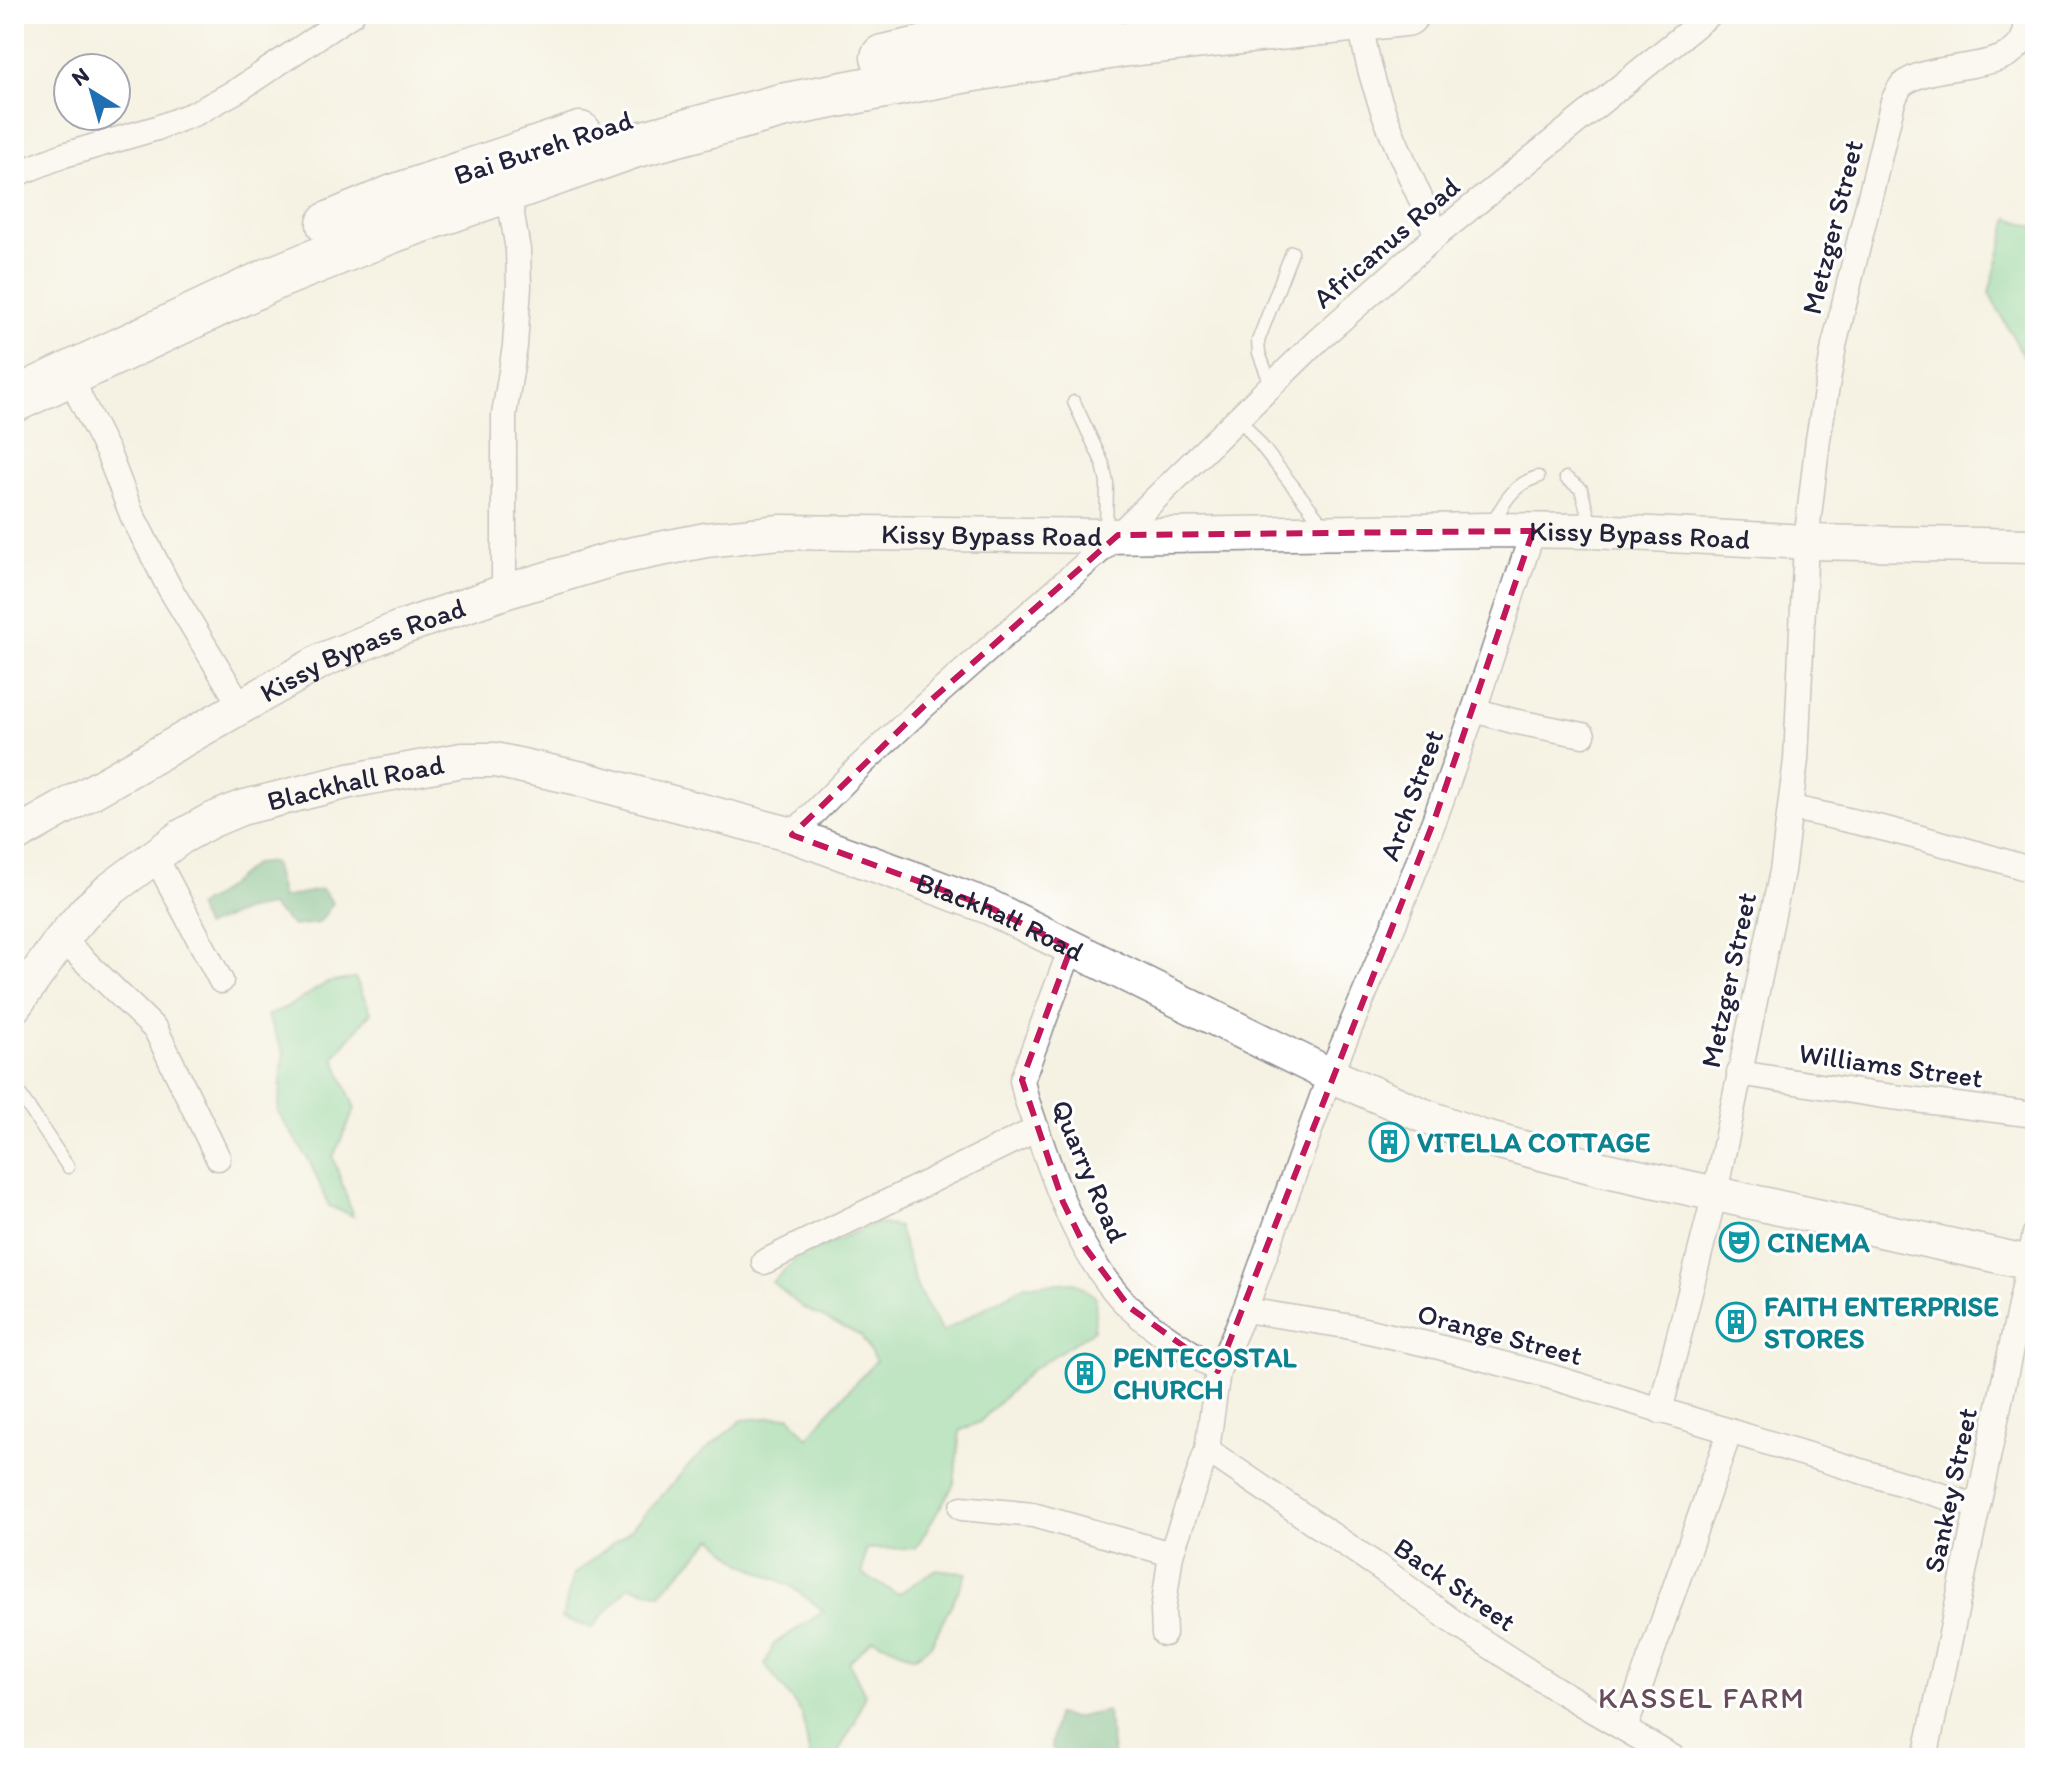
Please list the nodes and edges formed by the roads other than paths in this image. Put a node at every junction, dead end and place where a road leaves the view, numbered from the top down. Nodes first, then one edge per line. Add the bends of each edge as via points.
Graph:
1 (352, 14) edge
2 (1406, 14) edge
3 (1710, 14) edge
4 (2026, 14) edge
5 (1361, 17) edge
6 (1114, 24) edge
7 (14, 175) edge
8 (512, 188) junction
9 (1437, 235) junction
10 (1292, 252) dead end
11 (14, 370) edge
12 (72, 372) junction
13 (1271, 385) junction
14 (14, 400) edge
15 (1074, 402) dead end
16 (1238, 416) junction
17 (1538, 477) dead end
18 (1566, 478) dead end
19 (1488, 530) junction
20 (1533, 531) junction
21 (1593, 531) junction
22 (1330, 533) junction
23 (1112, 535) junction
24 (2035, 546) edge
25 (1806, 548) junction
26 (504, 592) junction
27 (242, 708) junction
28 (1474, 710) junction
29 (1583, 735) dead end
30 (1792, 808) junction
31 (792, 835) junction
32 (14, 836) edge
33 (155, 856) junction
34 (2035, 871) edge
35 (62, 939) junction
36 (1071, 948) junction
37 (221, 981) dead end
38 (14, 1006) edge
39 (1739, 1073) junction
40 (1330, 1075) junction
41 (14, 1085) edge
42 (2035, 1115) edge
43 (1037, 1129) junction
44 (218, 1158) dead end
45 (68, 1167) dead end
46 (1715, 1193) junction
47 (2033, 1253) edge
48 (764, 1262) dead end
49 (1245, 1310) junction
50 (1218, 1371) junction
51 (1660, 1411) junction
52 (1730, 1431) junction
53 (1207, 1450) junction
54 (1976, 1506) junction
55 (962, 1508) dead end
56 (1171, 1554) junction
57 (1164, 1634) dead end
58 (1625, 1729) junction
59 (1674, 1758) edge
60 (1925, 1758) edge

1 - 7 street via 196,113
2 - 5 highway
3 - 9 street, Africanus Road
4 - 25 street, Metzger Street via 2018,48 2003,58 1920,75 1901,86 1893,101 1834,346
5 - 6 highway
5 - 9 street via 1372,76
6 - 8 highway via 968,70 781,106 633,146
6 - 11 highway, Bai Bureh Road via 976,37 637,116 396,196 273,247
8 - 12 highway via 274,278
8 - 26 street via 519,287 504,415
9 - 13 street, Africanus Road
10 - 13 lane via 1258,341
12 - 14 highway
12 - 27 street via 132,515
13 - 16 street, Africanus Road
15 - 23 lane via 1103,464
16 - 22 lane
16 - 23 street, Africanus Road
17 - 19 lane via 1525,480 1509,495
18 - 21 lane via 1581,489
19 - 20 street, Kissy Bypass Road
19 - 22 street, Kissy Bypass Road
20 - 21 street, Kissy Bypass Road
20 - 28 street, Arch Street
21 - 25 street, Kissy Bypass Road
22 - 23 street, Kissy Bypass Road
23 - 26 street, Kissy Bypass Road via 780,532 620,557
23 - 31 street, Africanus Road
24 - 25 street, Kissy Bypass Road
25 - 30 street, Metzger Street
26 - 27 street, Kissy Bypass Road via 323,660
27 - 32 street, Kissy Bypass Road
28 - 29 street
28 - 40 street, Arch Street via 1400,909
30 - 34 street via 1904,831
30 - 39 street, Metzger Street
31 - 33 street, Blackhall Road via 518,764 462,760 241,808 191,831
31 - 36 street, Blackhall Road via 989,907
33 - 35 street, Blackhall Road via 111,889
33 - 37 street
35 - 38 street, Blackhall Road
35 - 44 street via 156,1030
36 - 40 street, Blackhall Road
36 - 43 street, Quarry Road via 1022,1080
39 - 42 street, Williams Street
39 - 46 street, Metzger Street
40 - 46 street, Blackhall Road via 1422,1115 1531,1152
40 - 49 street
41 - 45 lane
43 - 48 street
43 - 50 street, Quarry Road via 1063,1202 1110,1283 1129,1307
46 - 47 street, Blackhall Road
46 - 51 street, Metzger Street
47 - 54 street, Sankey Street
49 - 50 street
49 - 51 street, Orange Street via 1435,1346
50 - 53 street
51 - 52 street, Orange Street
52 - 54 street, Orange Street
52 - 58 street
53 - 56 street
53 - 58 street, Back Street via 1459,1626
54 - 60 street, Sankey Street
55 - 56 street via 1033,1515
56 - 57 street
58 - 59 street, Back Street

